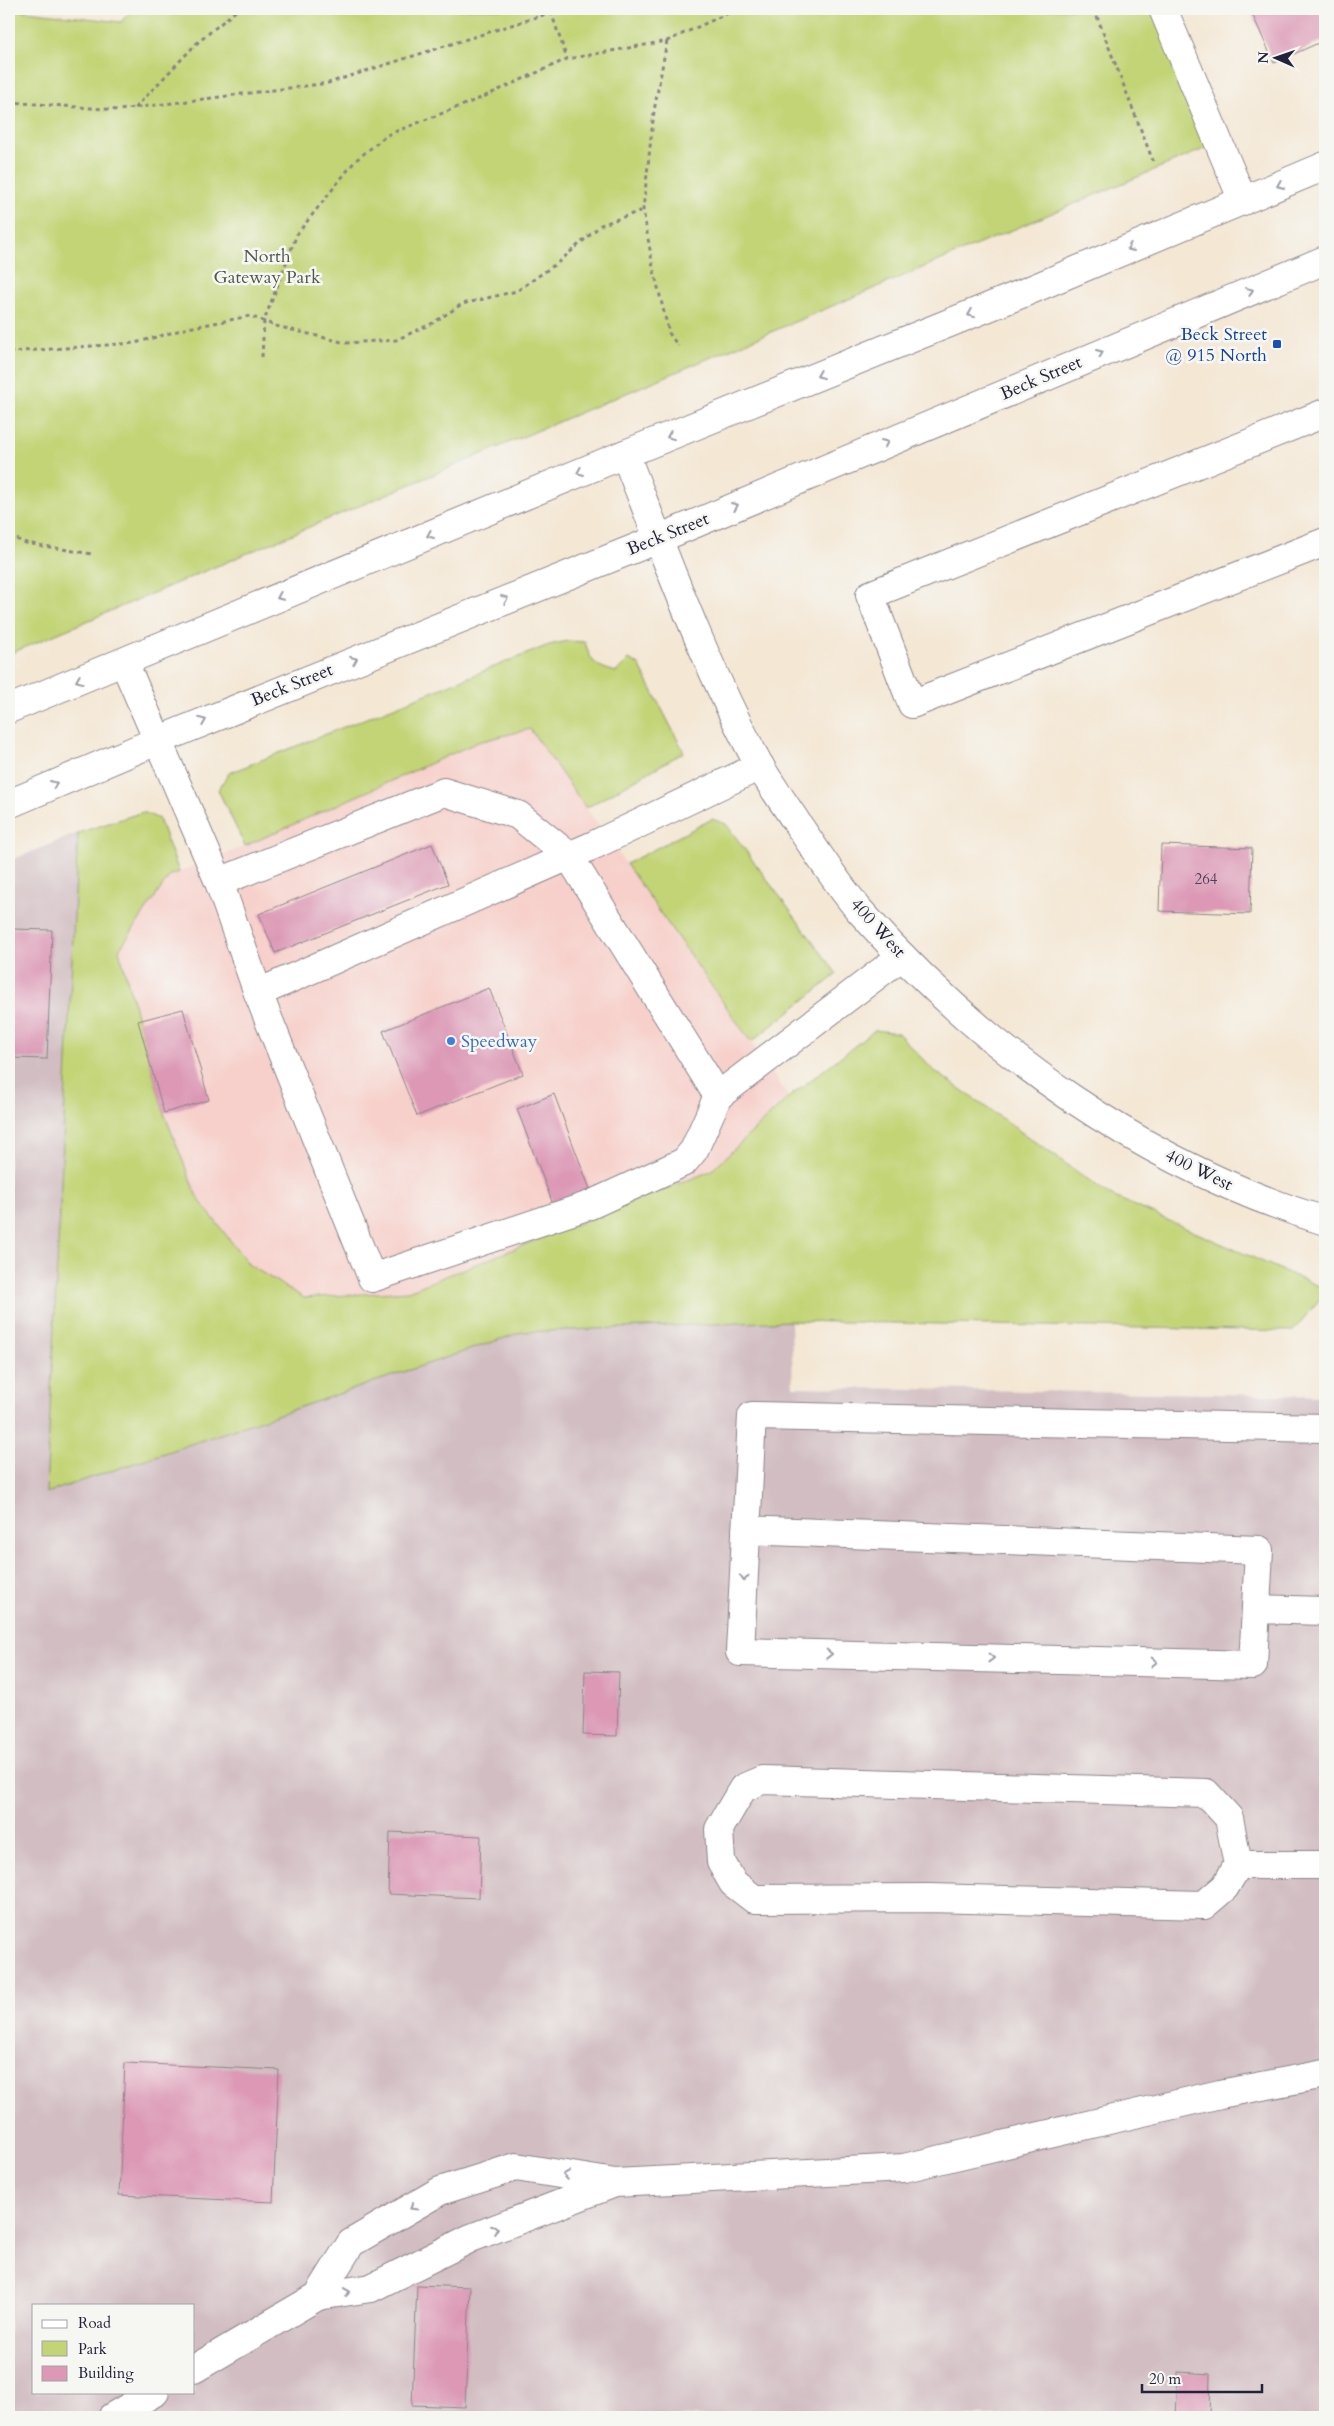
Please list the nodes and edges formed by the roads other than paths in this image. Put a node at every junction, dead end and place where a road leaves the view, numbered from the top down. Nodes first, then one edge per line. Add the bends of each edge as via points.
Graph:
1 (1163, 9) edge
2 (1325, 166) edge
3 (1243, 201) junction
4 (1325, 260) edge
5 (1325, 413) edge
6 (625, 454) junction
7 (658, 539) junction
8 (1325, 542) edge
9 (124, 662) junction
10 (9, 709) edge
11 (159, 740) junction
12 (760, 766) junction
13 (9, 804) edge
14 (569, 856) junction
15 (219, 882) junction
16 (902, 956) junction
17 (258, 993) junction
18 (718, 1096) junction
19 (1325, 1221) edge
20 (1325, 1428) edge
21 (746, 1530) junction
22 (1256, 1609) junction
23 (1325, 1611) edge
24 (1238, 1865) junction
25 (1325, 1865) edge
26 (1325, 2074) edge
27 (615, 2183) junction
28 (318, 2296) junction
29 (195, 2368) edge
30 (152, 2394) edge
31 (112, 2417) edge

1 - 3 main road
2 -> 3 main road
3 -> 6 main road
7 -> 4 main road, Beck Street
5 - 8 main road via 870,595 912,704
6 - 7 main road, 400 West
6 -> 9 main road
11 -> 7 main road, Beck Street
7 - 12 main road, 400 West via 716,680
9 -> 10 main road
9 - 11 main road
13 -> 11 main road, Beck Street
11 - 15 main road
12 - 14 main road
12 - 16 main road, 400 West via 806,837 859,909
14 - 15 main road via 518,815 444,792
14 - 17 main road
14 - 18 main road
15 - 17 main road
16 - 18 main road
16 - 19 main road, 400 West via 962,1014 1087,1108 1214,1179 1275,1206
17 - 18 main road via 372,1278 590,1206 684,1162 694,1150
20 - 21 main road via 752,1416
21 - 22 main road via 1259,1550
21 -> 22 main road via 740,1652 1253,1665
22 - 23 main road
24 - 24 main road via 1226,1887 1204,1905 930,1898 754,1899 733,1883 721,1862 719,1829 743,1788 762,1780 1206,1793 1229,1818
24 - 25 main road
26 - 27 main road via 1220,2094 904,2168
28 -> 27 main road via 371,2288 471,2238
27 -> 28 main road via 516,2167 440,2191 351,2243
28 - 29 main road
30 - 31 main road

